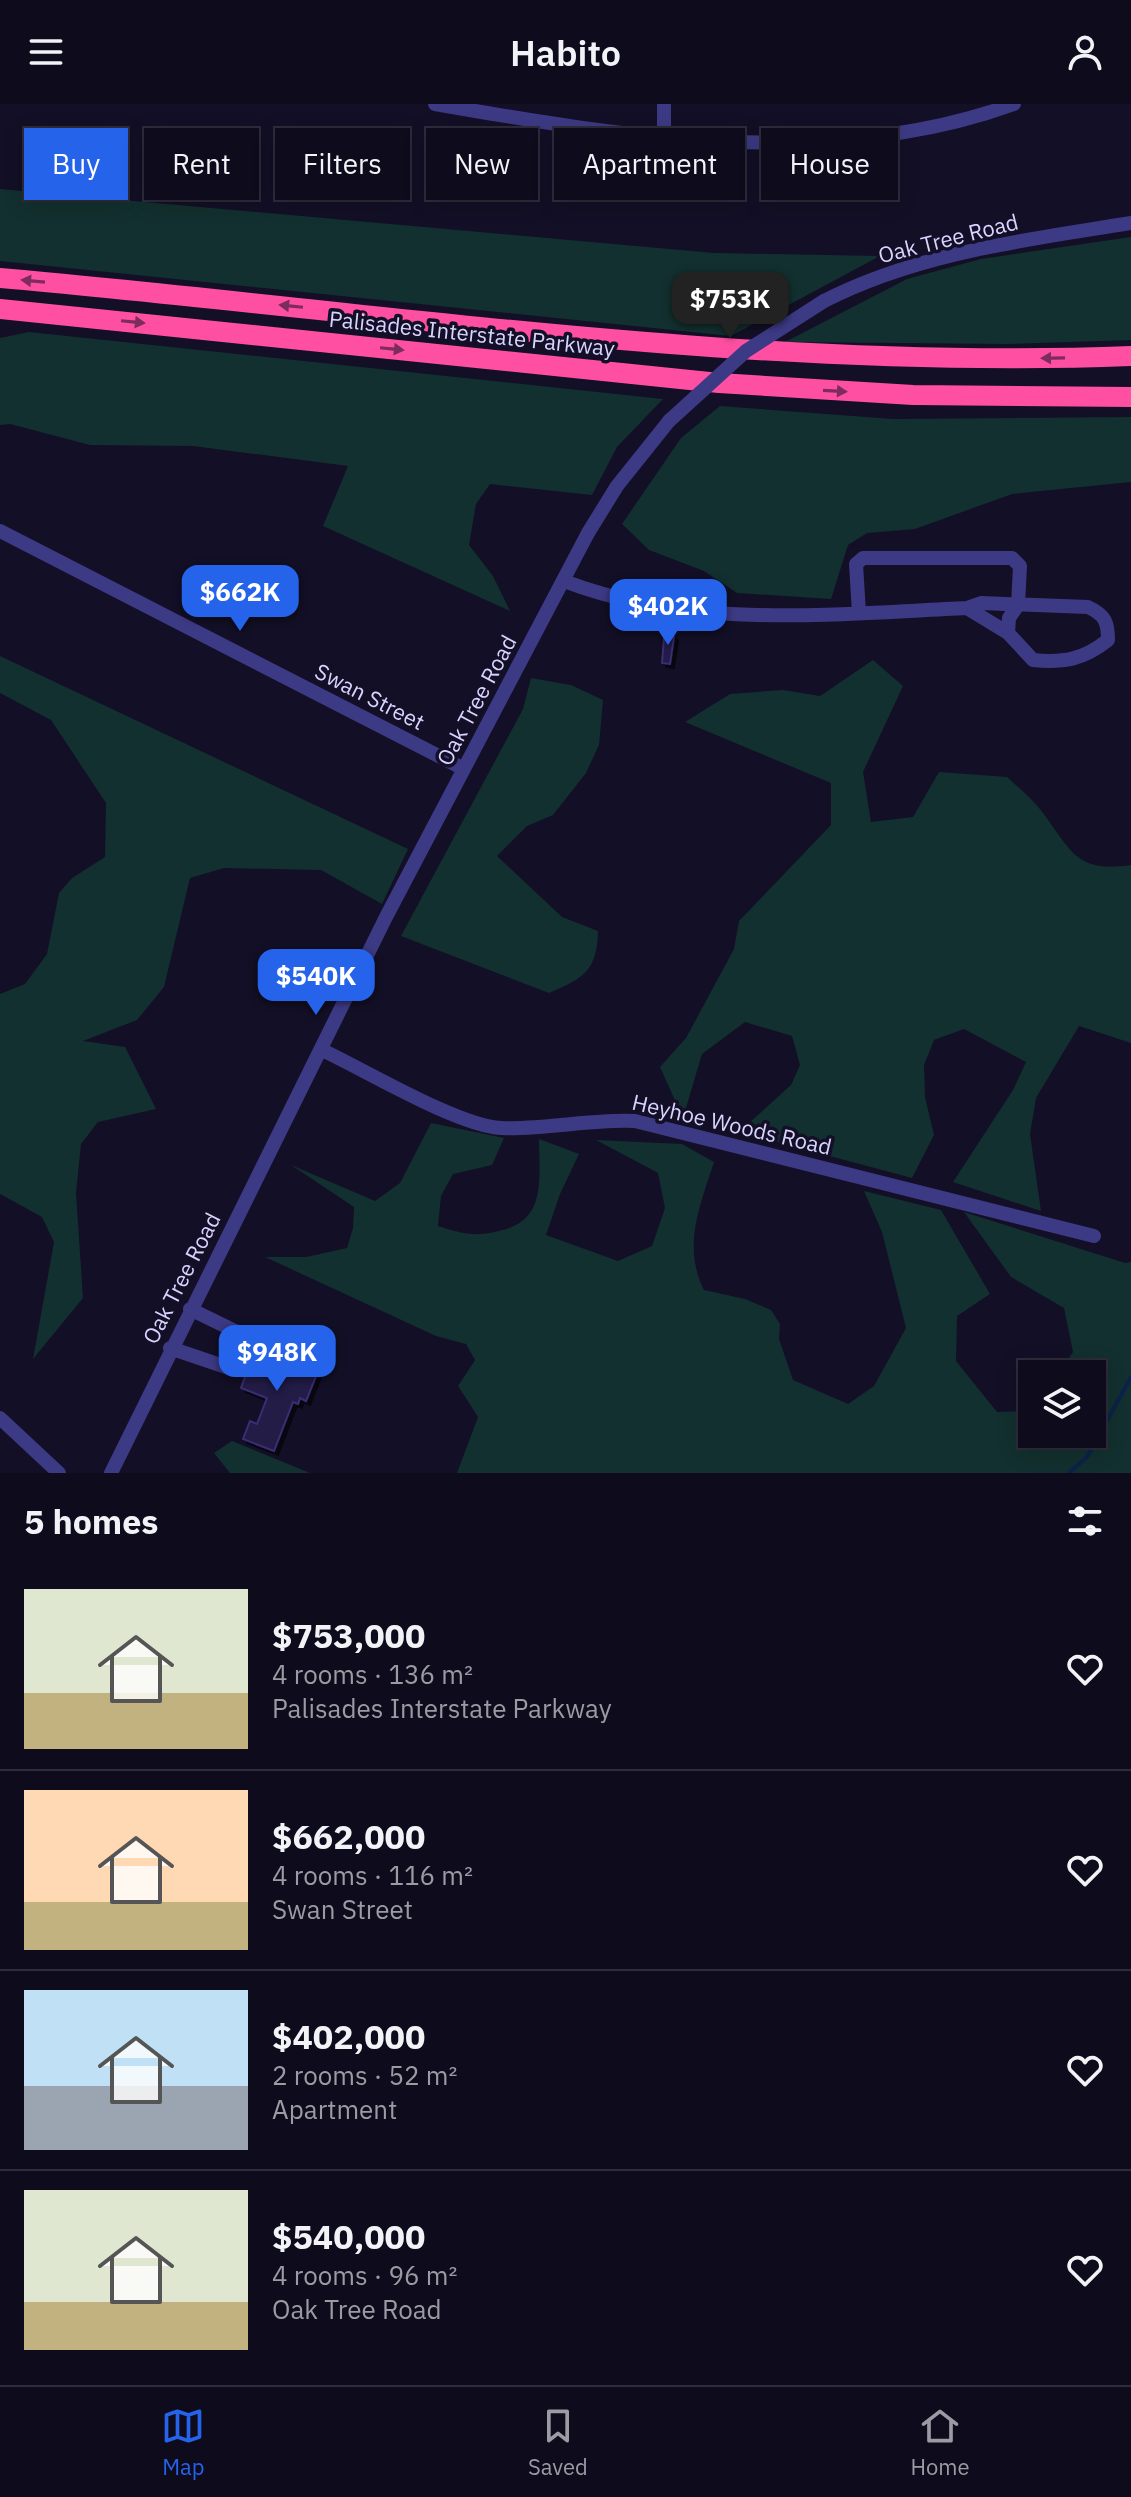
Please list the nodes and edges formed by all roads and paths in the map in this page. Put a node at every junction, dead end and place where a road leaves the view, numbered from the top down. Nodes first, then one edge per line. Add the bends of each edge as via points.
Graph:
1 (435, 104) edge
2 (664, 104) edge
3 (1014, 104) edge
4 (595, 128) edge
5 (664, 128) edge
6 (745, 140) edge
7 (1131, 223) edge
8 (0, 278) edge
9 (0, 309) edge
10 (1131, 356) edge
11 (1131, 397) edge
12 (0, 531) edge
13 (564, 581) junction
14 (1018, 605) junction
15 (967, 608) junction
16 (859, 613) junction
17 (670, 625) dead end
18 (669, 632) dead end
19 (1008, 633) junction
20 (464, 769) junction
21 (322, 1050) junction
22 (1094, 1236) dead end
23 (190, 1309) junction
24 (251, 1336) junction
25 (170, 1348) junction
26 (294, 1348) dead end
27 (0, 1418) edge
28 (59, 1473) edge
29 (111, 1473) edge

1 - 4 street
2 - 5 street
3 - 6 street via 933,129 889,136
7 - 13 street, Oak Tree Road, bridge via 950,255 824,301 746,351 669,421 601,510
10 -> 8 highway, Palisades Interstate Parkway via 946,359 752,351
9 -> 11 highway, Palisades Interstate Parkway via 719,383 913,395
12 - 20 street, Swan Street
13 - 16 street via 610,599 688,613
13 - 20 street, Oak Tree Road
14 - 15 street via 981,603
14 - 16 street via 1020,566 1012,558 863,558 856,564
14 - 19 street via 1009,618
14 - 19 street via 1088,607 1102,614 1108,640 1090,654 1062,663 1033,660
15 - 16 street
15 - 19 street
17 - 18 path
20 - 21 street, Oak Tree Road
21 - 22 street, Heyhoe Woods Road via 468,1121 500,1128 635,1121
21 - 23 street, Oak Tree Road
23 - 24 street
23 - 25 street, Oak Tree Road
24 - 25 street via 232,1369
24 - 26 street
25 - 29 street, Oak Tree Road
27 - 28 street

